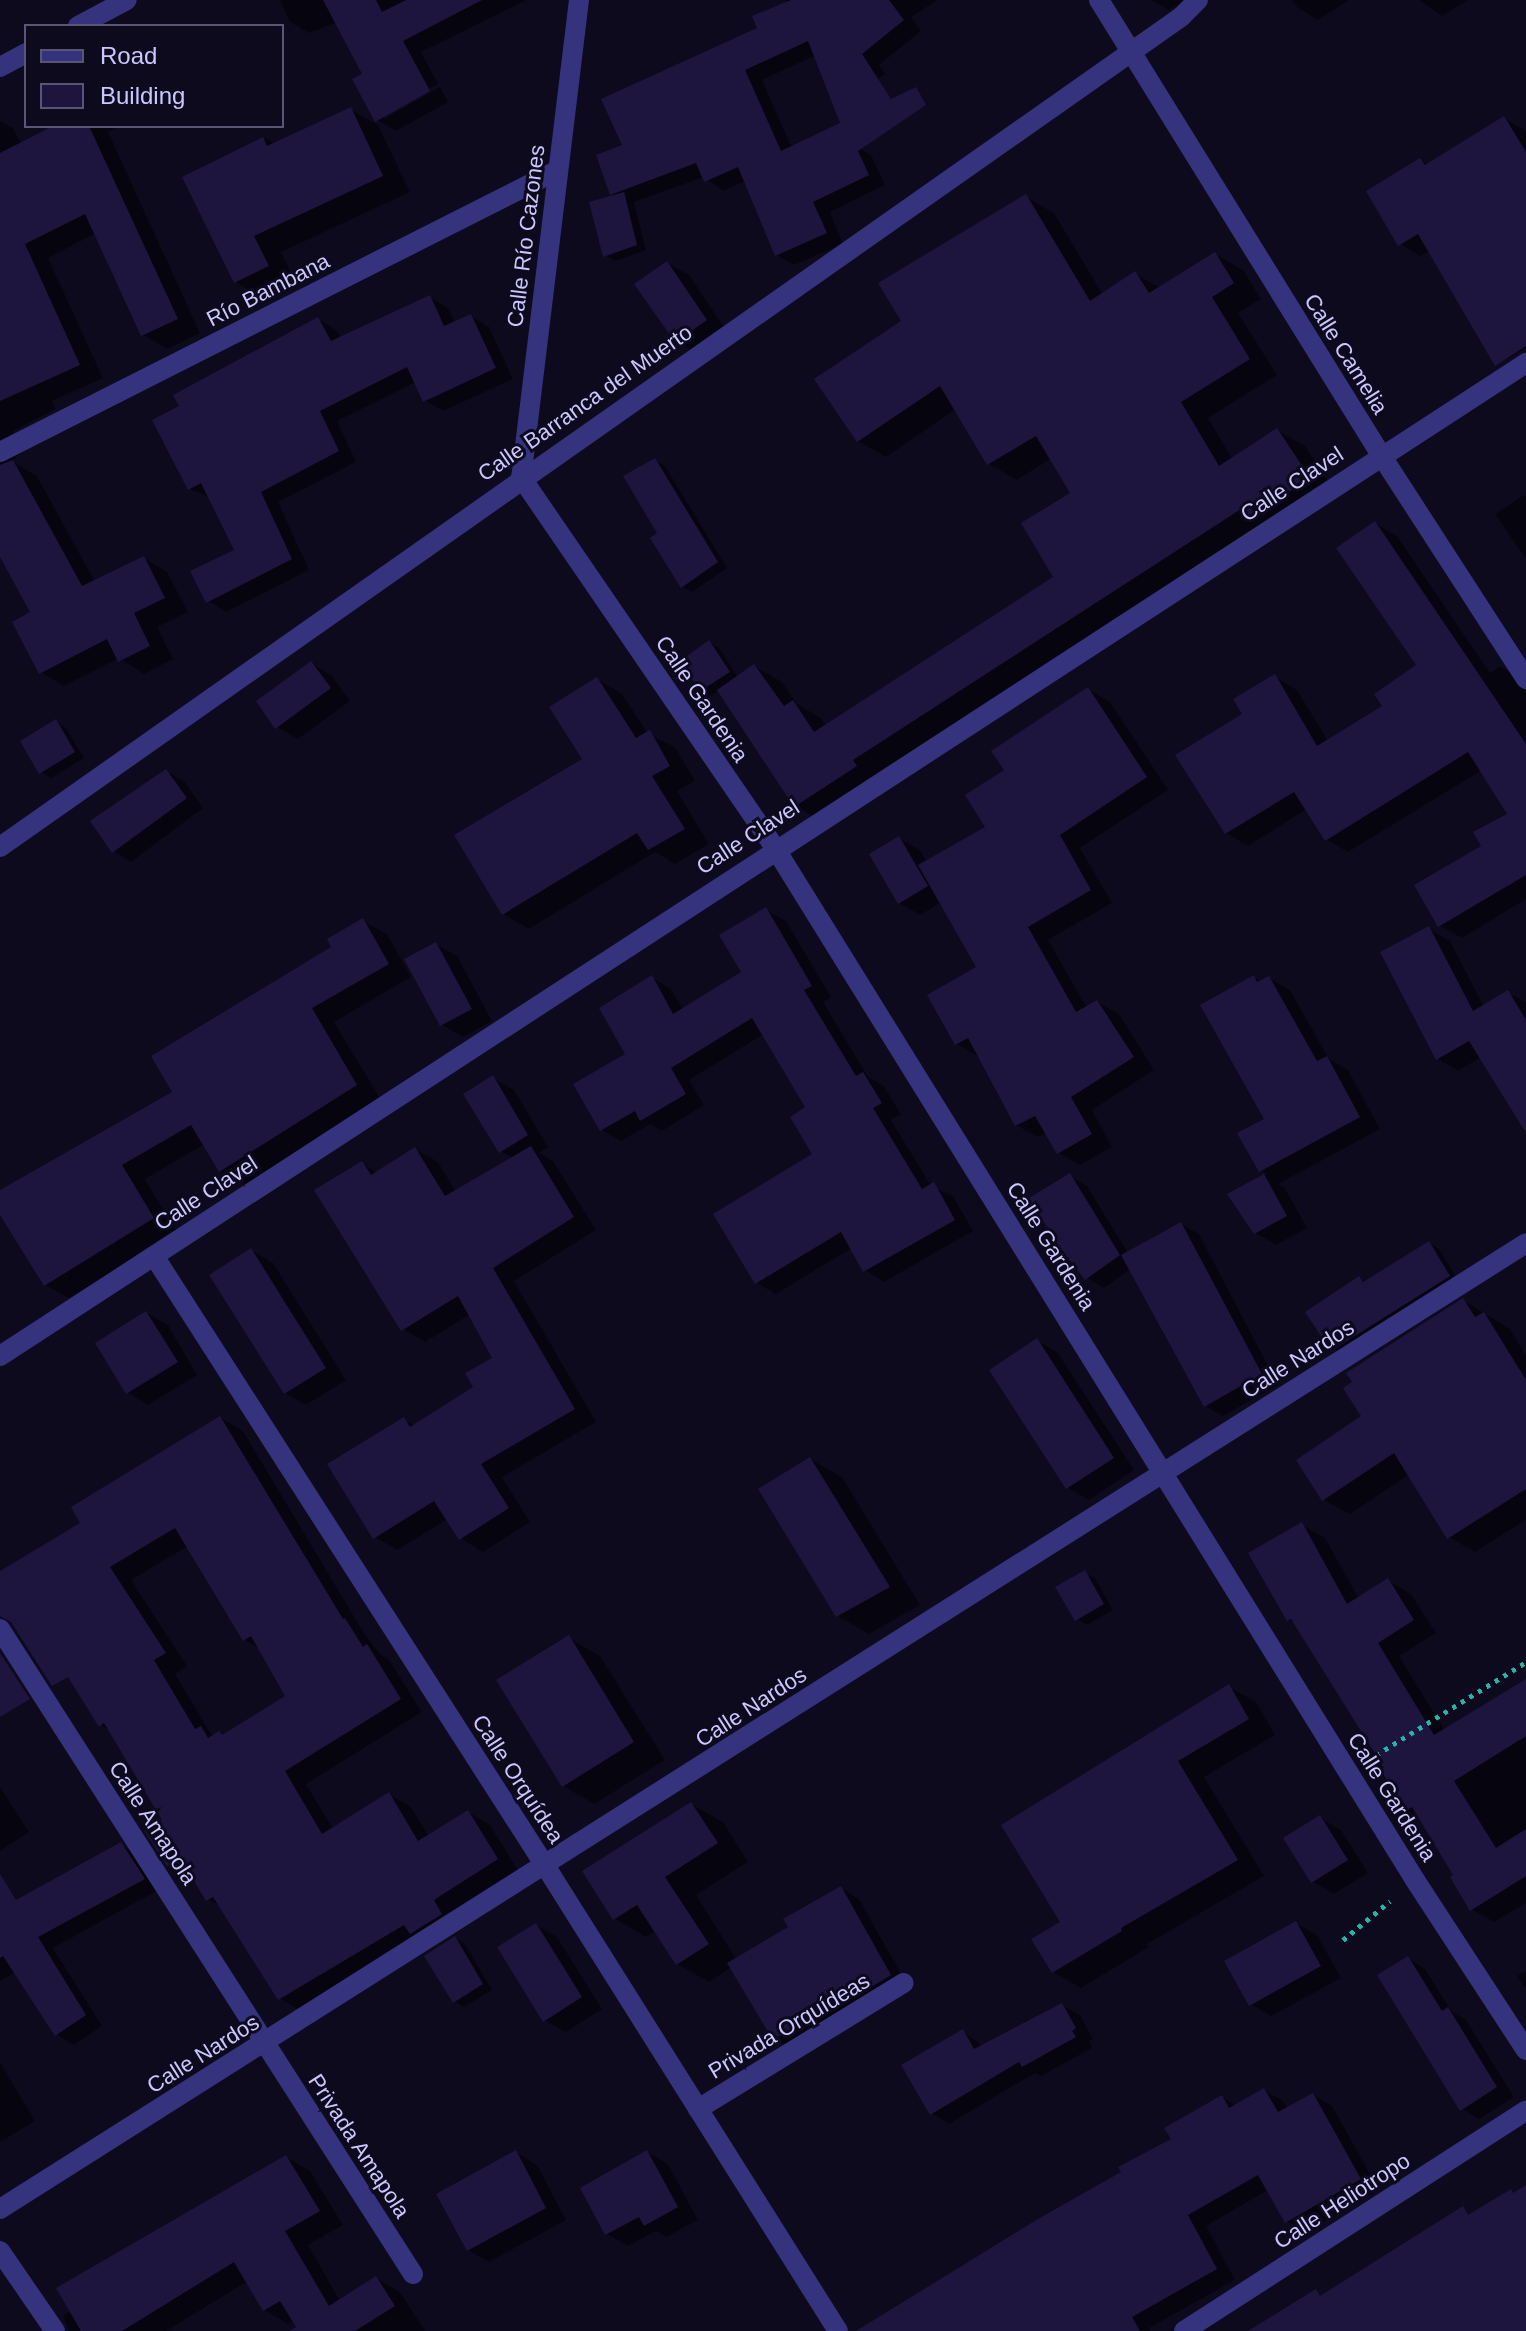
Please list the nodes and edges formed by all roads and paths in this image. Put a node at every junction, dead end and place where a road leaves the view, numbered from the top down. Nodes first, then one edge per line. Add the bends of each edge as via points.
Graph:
1 (127, 0) edge
2 (579, 0) edge
3 (1099, 0) edge
4 (1198, 0) edge
5 (82, 24) edge
6 (1129, 52) junction
7 (24, 54) edge
8 (0, 67) edge
9 (558, 170) junction
10 (1526, 363) edge
11 (0, 452) edge
12 (1381, 455) junction
13 (521, 477) junction
14 (1526, 679) edge
15 (0, 847) edge
16 (775, 848) junction
17 (1526, 1243) edge
18 (154, 1256) junction
19 (0, 1356) edge
20 (1164, 1472) junction
21 (0, 1629) edge
22 (1526, 1662) edge
23 (1348, 1773) junction
24 (546, 1867) junction
25 (1415, 1880) junction
26 (1343, 1940) dead end
27 (904, 1983) dead end
28 (265, 2043) junction
29 (1526, 2050) edge
30 (698, 2109) junction
31 (1526, 2111) edge
32 (0, 2209) edge
33 (0, 2251) edge
34 (413, 2274) dead end
35 (55, 2331) edge
36 (838, 2331) edge
37 (1184, 2331) edge

1 - 5 street
2 - 9 street, Calle Río Cazones
3 - 6 street, Calle Camelia
4 - 6 street, Calle Barranca del Muerto
6 - 12 street, Calle Camelia
6 - 13 street, Calle Barranca del Muerto
7 - 8 street
9 - 11 street, Río Bambana
9 - 13 street, Calle Río Cazones
10 - 12 street, Calle Clavel
12 - 14 street, Calle Camelia
12 - 16 street, Calle Clavel
13 - 15 street, Calle Barranca del Muerto
13 - 16 street, Calle Gardenia
16 - 18 street, Calle Clavel
16 - 20 street, Calle Gardenia
17 - 20 street, Calle Nardos
18 - 19 street, Calle Clavel
18 - 24 street, Calle Orquídea
20 - 23 street, Calle Gardenia
20 - 24 street, Calle Nardos
21 - 28 street, Calle Amapola
22 - 23 path
23 - 25 street, Calle Gardenia
24 - 28 street, Calle Nardos
24 - 30 street, Calle Orquídea
25 - 26 path
25 - 29 street, Calle Gardenia
27 - 30 street, Privada Orquídeas
28 - 32 street, Calle Nardos
28 - 34 street, Privada Amapola
30 - 36 street, Calle Orquídea
31 - 37 street, Calle Heliotropo
33 - 35 street

